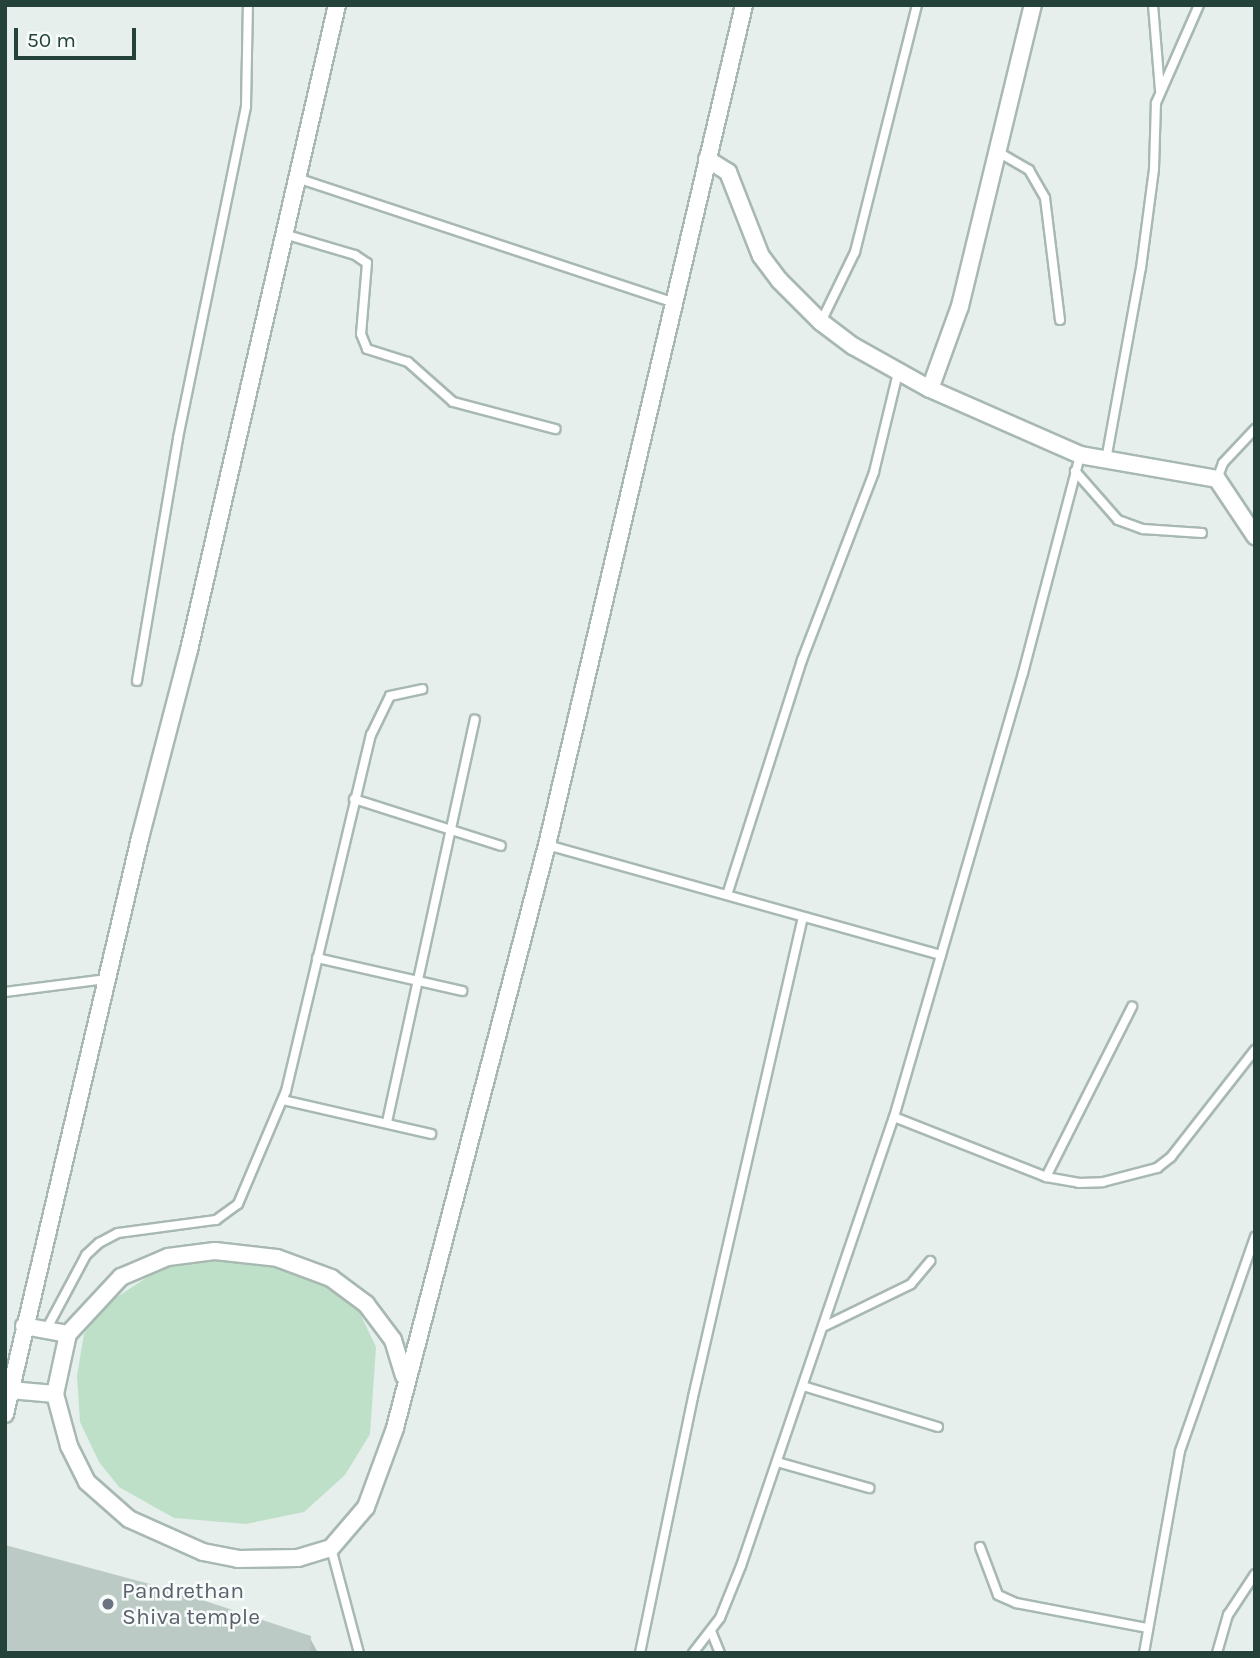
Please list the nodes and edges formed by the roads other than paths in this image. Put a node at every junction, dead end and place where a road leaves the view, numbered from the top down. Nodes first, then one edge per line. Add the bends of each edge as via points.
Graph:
1 (248, 5) edge
2 (337, 5) edge
3 (744, 5) edge
4 (917, 5) edge
5 (1033, 5) edge
6 (1153, 5) edge
7 (1199, 5) edge
8 (1160, 90) junction
9 (998, 152) junction
10 (707, 159) junction
11 (297, 178) junction
12 (284, 234) junction
13 (673, 302) junction
14 (1060, 320) dead end
15 (821, 322) junction
16 (898, 373) junction
17 (930, 389) junction
18 (555, 429) dead end
19 (1255, 429) edge
20 (1106, 460) junction
21 (1077, 463) junction
22 (1217, 479) junction
23 (1202, 533) dead end
24 (1255, 536) edge
25 (137, 681) dead end
26 (422, 689) dead end
27 (475, 719) dead end
28 (354, 799) junction
29 (452, 830) junction
30 (547, 845) junction
31 (502, 846) dead end
32 (728, 892) junction
33 (803, 918) junction
34 (941, 955) junction
35 (317, 958) junction
36 (107, 978) junction
37 (421, 982) junction
38 (463, 991) dead end
39 (5, 992) edge
40 (1132, 1007) dead end
41 (1255, 1049) edge
42 (283, 1100) junction
43 (894, 1117) junction
44 (387, 1122) junction
45 (431, 1134) dead end
46 (1046, 1177) junction
47 (1255, 1237) edge
48 (930, 1261) dead end
49 (24, 1326) junction
50 (823, 1327) junction
51 (46, 1330) junction
52 (68, 1334) junction
53 (405, 1376) junction
54 (803, 1387) junction
55 (10, 1390) junction
56 (55, 1394) junction
57 (5, 1414) edge
58 (938, 1427) dead end
59 (777, 1462) junction
60 (869, 1488) dead end
61 (980, 1547) dead end
62 (331, 1548) junction
63 (1255, 1574) edge
64 (1252, 1584) edge
65 (1147, 1628) junction
66 (711, 1631) junction
67 (359, 1653) edge
68 (640, 1653) edge
69 (693, 1653) edge
70 (720, 1653) edge
71 (1144, 1653) edge
72 (1217, 1653) edge

1 - 25 lane via 246,106 178,438
2 - 11 street
3 - 10 street
4 - 15 lane via 855,252
5 - 9 street
6 - 8 lane
7 - 8 lane
8 - 20 lane via 1142,268
9 - 14 lane via 1029,170 1045,198
9 - 17 street via 960,306
10 - 13 street
10 - 15 street via 728,172 761,256
11 - 12 street
11 - 13 lane
12 - 18 lane via 355,255 367,263 361,334 367,349 408,362 453,402
12 - 36 street via 189,650
13 - 30 street
15 - 16 street
16 - 17 street
16 - 32 lane via 874,472 802,660
17 - 21 street
19 - 22 lane via 1223,463
20 - 21 street
20 - 22 street
21 - 23 lane via 1107,511 1132,527
21 - 34 lane
22 - 24 street
26 - 28 lane via 399,691 383,704
27 - 29 lane
28 - 29 lane
28 - 35 lane
29 - 31 lane
29 - 37 lane
30 - 32 lane
30 - 53 street
32 - 33 lane
33 - 34 lane
33 - 68 lane via 693,1397
34 - 43 lane
35 - 37 lane
35 - 42 lane
36 - 39 lane
36 - 49 street
37 - 38 lane
37 - 44 lane
40 - 46 lane
41 - 46 lane via 1184,1143 1157,1167 1103,1182 1079,1184
42 - 44 lane
42 - 51 lane via 238,1204 229,1214 216,1220 118,1233 99,1243 86,1255
43 - 46 lane
43 - 50 lane
44 - 45 lane
47 - 65 lane via 1180,1451
48 - 50 lane via 900,1290
49 - 51 street
49 - 55 street
50 - 54 lane
51 - 52 street
52 - 53 street via 121,1277 168,1257 215,1251 277,1258 331,1278 366,1304 393,1339
52 - 56 street
53 - 62 street via 395,1428 366,1507
54 - 58 lane
54 - 59 lane
55 - 56 street
55 - 57 street
56 - 62 street via 69,1446 87,1482 129,1519 165,1539 238,1559 298,1558
59 - 60 lane
59 - 66 lane via 741,1566
61 - 65 lane via 998,1595 1016,1603
62 - 67 lane
63 - 64 lane
64 - 72 lane via 1228,1615
65 - 71 lane
66 - 69 lane
66 - 70 lane

